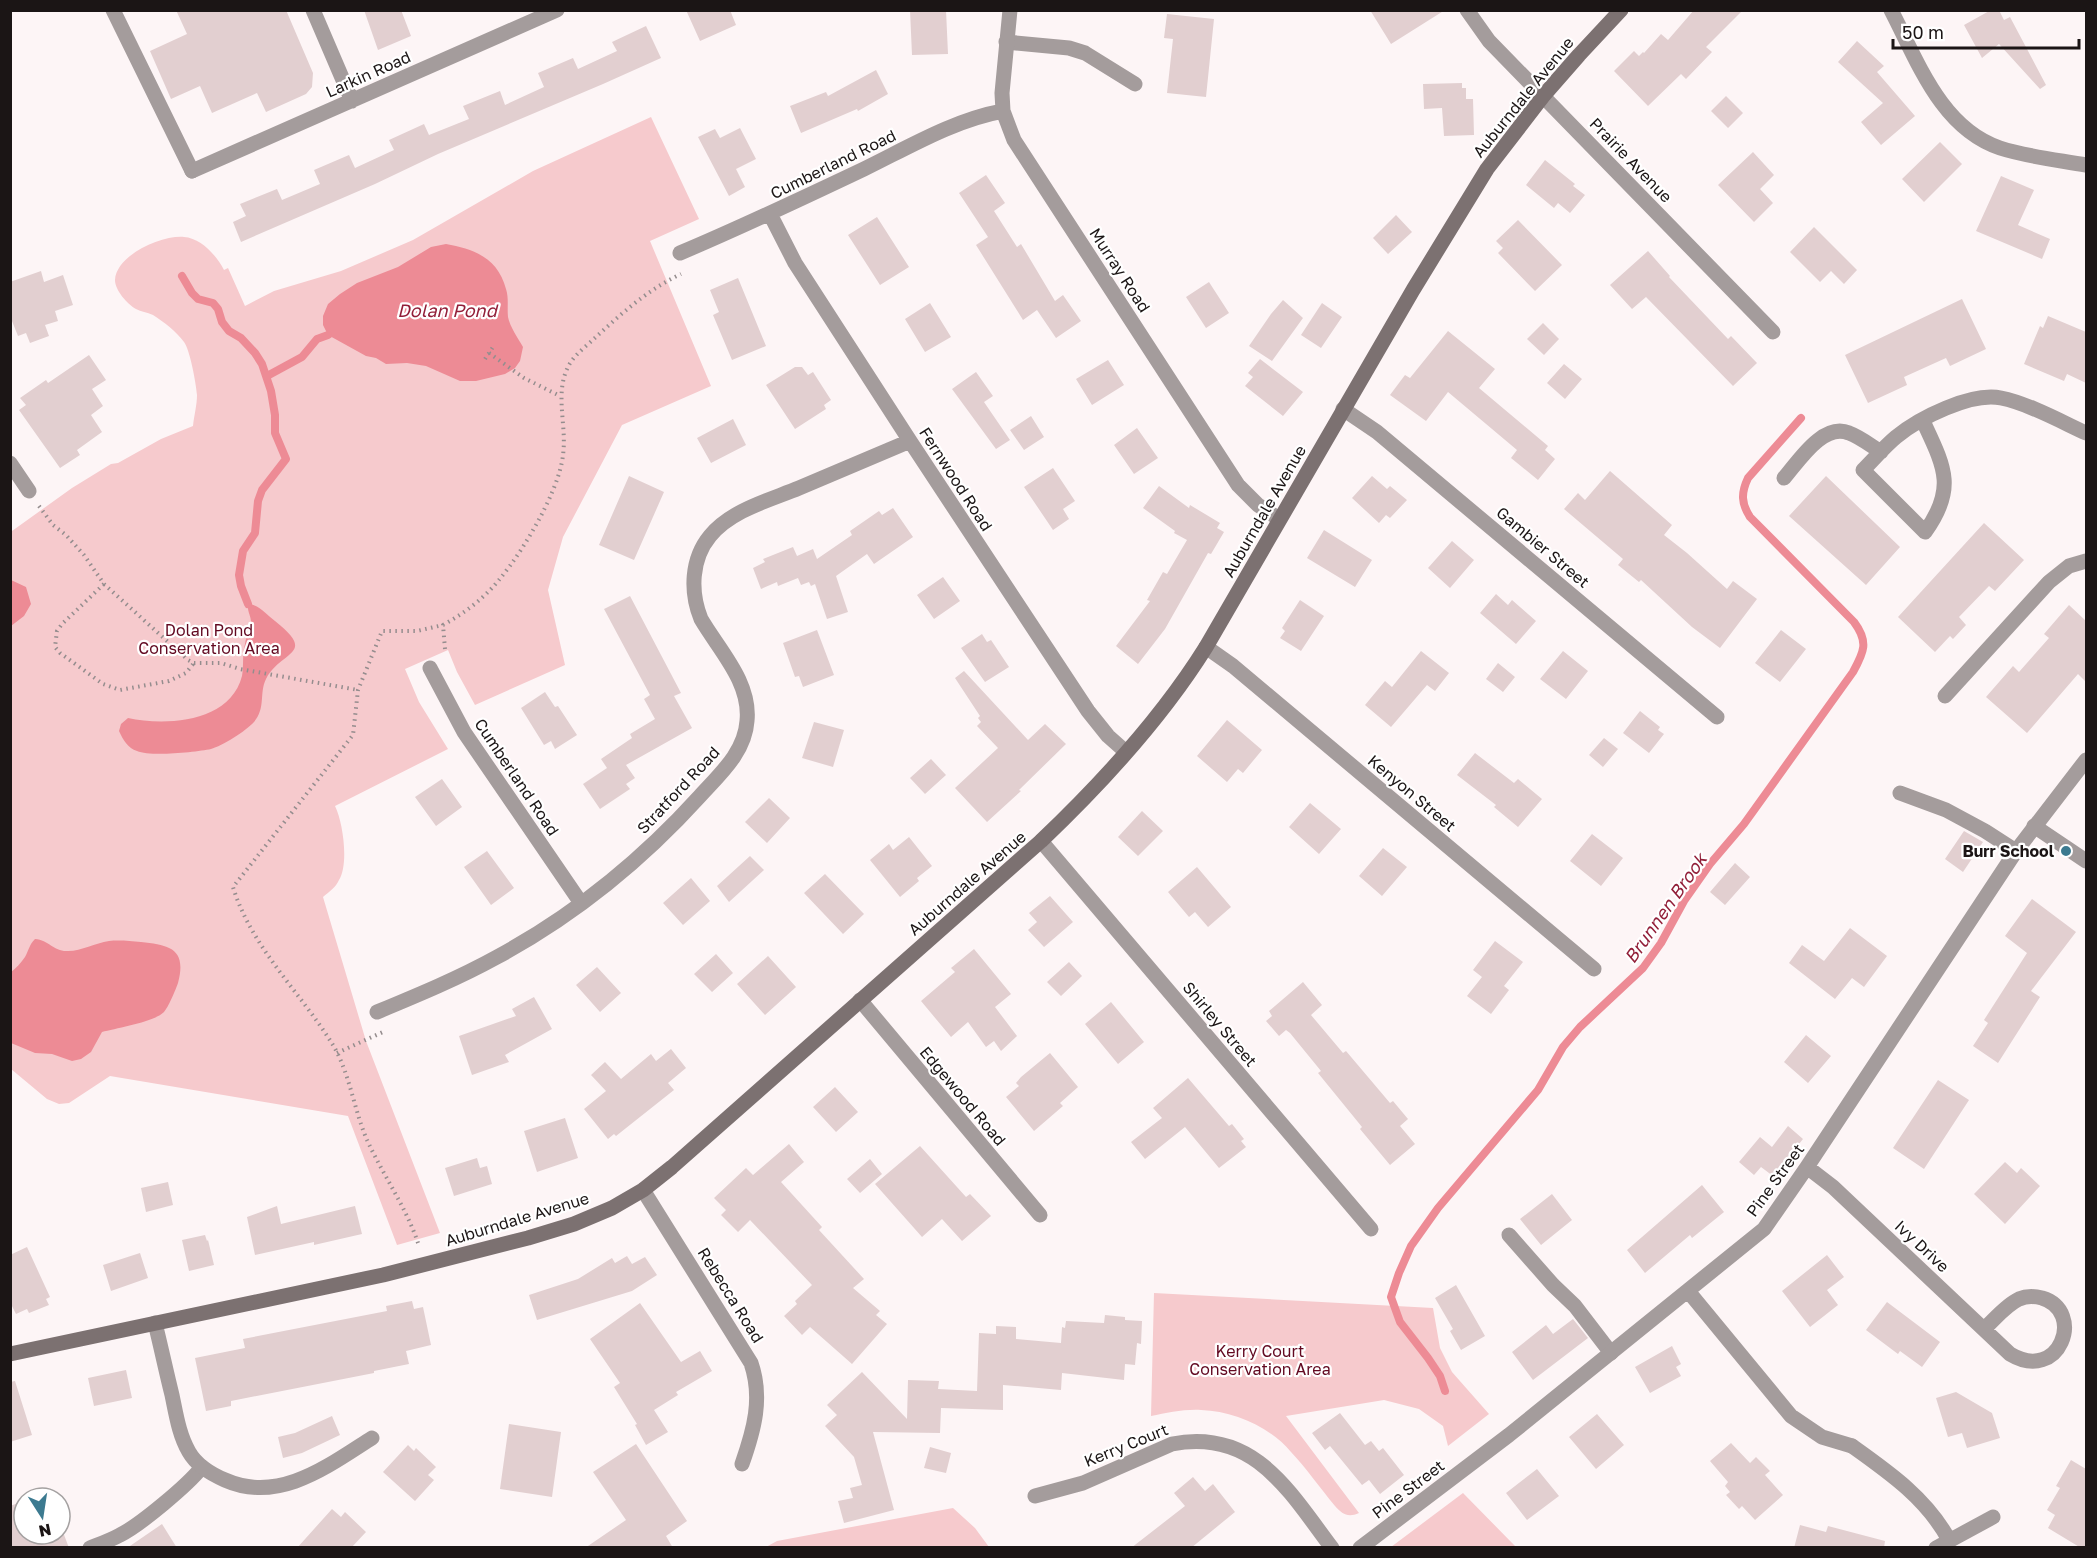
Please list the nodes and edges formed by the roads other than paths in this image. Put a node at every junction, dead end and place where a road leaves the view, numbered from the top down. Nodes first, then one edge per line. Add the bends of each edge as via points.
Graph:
1 (113, 10) edge
2 (313, 10) edge
3 (557, 10) edge
4 (1010, 10) edge
5 (1467, 10) edge
6 (1622, 10) edge
7 (1891, 10) edge
8 (1006, 42) junction
9 (1135, 84) dead end
10 (1544, 95) junction
11 (352, 101) junction
12 (1003, 111) junction
13 (2086, 165) edge
14 (770, 214) junction
15 (680, 254) dead end
16 (1773, 332) dead end
17 (1343, 409) junction
18 (1923, 421) junction
19 (2086, 434) edge
20 (910, 441) junction
21 (1881, 452) junction
22 (10, 463) edge
23 (1784, 478) dead end
24 (29, 491) road end
25 (1279, 519) junction
26 (2086, 561) edge
27 (1206, 647) junction
28 (430, 668) dead end
29 (1945, 696) dead end
30 (1717, 717) dead end
31 (1126, 752) junction
32 (2086, 760) edge
33 (1900, 793) dead end
34 (2034, 826) junction
35 (1041, 841) junction
36 (2016, 851) junction
37 (2086, 861) edge
38 (581, 903) junction
39 (1594, 969) dead end
40 (860, 1000) junction
41 (377, 1012) dead end
42 (1807, 1167) junction
43 (643, 1190) junction
44 (1040, 1215) dead end
45 (1371, 1229) dead end
46 (1509, 1234) dead end
47 (1688, 1291) junction
48 (155, 1323) junction
49 (1984, 1329) junction
50 (1611, 1353) junction
51 (10, 1354) edge
52 (372, 1438) dead end
53 (742, 1464) dead end
54 (202, 1467) junction
55 (1035, 1496) dead end
56 (1993, 1517) dead end
57 (1950, 1540) junction
58 (90, 1548) edge
59 (1332, 1548) edge
60 (1360, 1548) edge
61 (1936, 1548) edge

1 - 11 street, Larkin Road via 192,171
2 - 11 street
3 - 11 street, Larkin Road
4 - 8 street, Murray Road
5 - 10 street, Prairie Avenue via 1489,41
6 - 10 street, Auburndale Avenue
7 - 13 street via 1934,91 1961,125 2000,148
8 - 9 street via 1085,53
8 - 12 street, Murray Road
10 - 16 street, Prairie Avenue
10 - 17 street, Auburndale Avenue via 1475,188
12 - 14 street, Cumberland Road via 948,128
12 - 25 street, Murray Road via 1022,154 1238,485 1258,506
14 - 15 street, Cumberland Road
14 - 20 street, Fernwood Road via 795,263
17 - 25 street, Auburndale Avenue
17 - 30 street, Gambier Street via 1377,432
18 - 19 street via 1966,400 1991,396 2014,401
18 - 21 street via 1896,437
18 - 21 street via 1942,460 1946,479 1938,513 1925,532 1863,470
20 - 31 street, Fernwood Road via 1088,711
20 - 38 street, Stratford Road via 748,509 726,521 704,544 696,566 694,598 701,619 743,689 747,720 740,748 676,822 626,869
21 - 23 street via 1838,430 1818,438
22 - 24 street
25 - 27 street, Auburndale Avenue
26 - 29 street via 2069,566 2049,582
27 - 31 street, Auburndale Avenue
27 - 39 street, Kenyon Street
28 - 38 street, Cumberland Road via 464,732
31 - 35 street, Auburndale Avenue
32 - 34 street, Pine Street
33 - 36 street via 1953,813
34 - 36 street, Pine Street
34 - 37 street
35 - 40 street, Auburndale Avenue
35 - 45 street, Shirley Street
36 - 42 street, Pine Street
38 - 41 street, Stratford Road via 497,957
40 - 43 street, Auburndale Avenue
40 - 44 street, Edgewood Road
42 - 47 street, Pine Street via 1764,1229
42 - 49 street, Ivy Drive
43 - 48 street, Auburndale Avenue via 594,1216 496,1247
43 - 53 street, Rebecca Road via 752,1363 758,1406
46 - 50 street via 1579,1310
47 - 50 street, Pine Street
47 - 57 street via 1791,1416 1822,1437 1852,1446 1894,1477 1922,1502
48 - 51 street, Auburndale Avenue
48 - 54 street via 182,1437
49 - 49 street, Ivy Drive via 2010,1354 2031,1362 2052,1355 2065,1330 2054,1305 2036,1297 2016,1300
50 - 60 street, Pine Street
52 - 54 street via 323,1469 275,1487 246,1488
54 - 58 street via 127,1532
55 - 59 street, Kerry Court via 1083,1483 1172,1444 1219,1443 1265,1465
56 - 57 street
57 - 61 street

